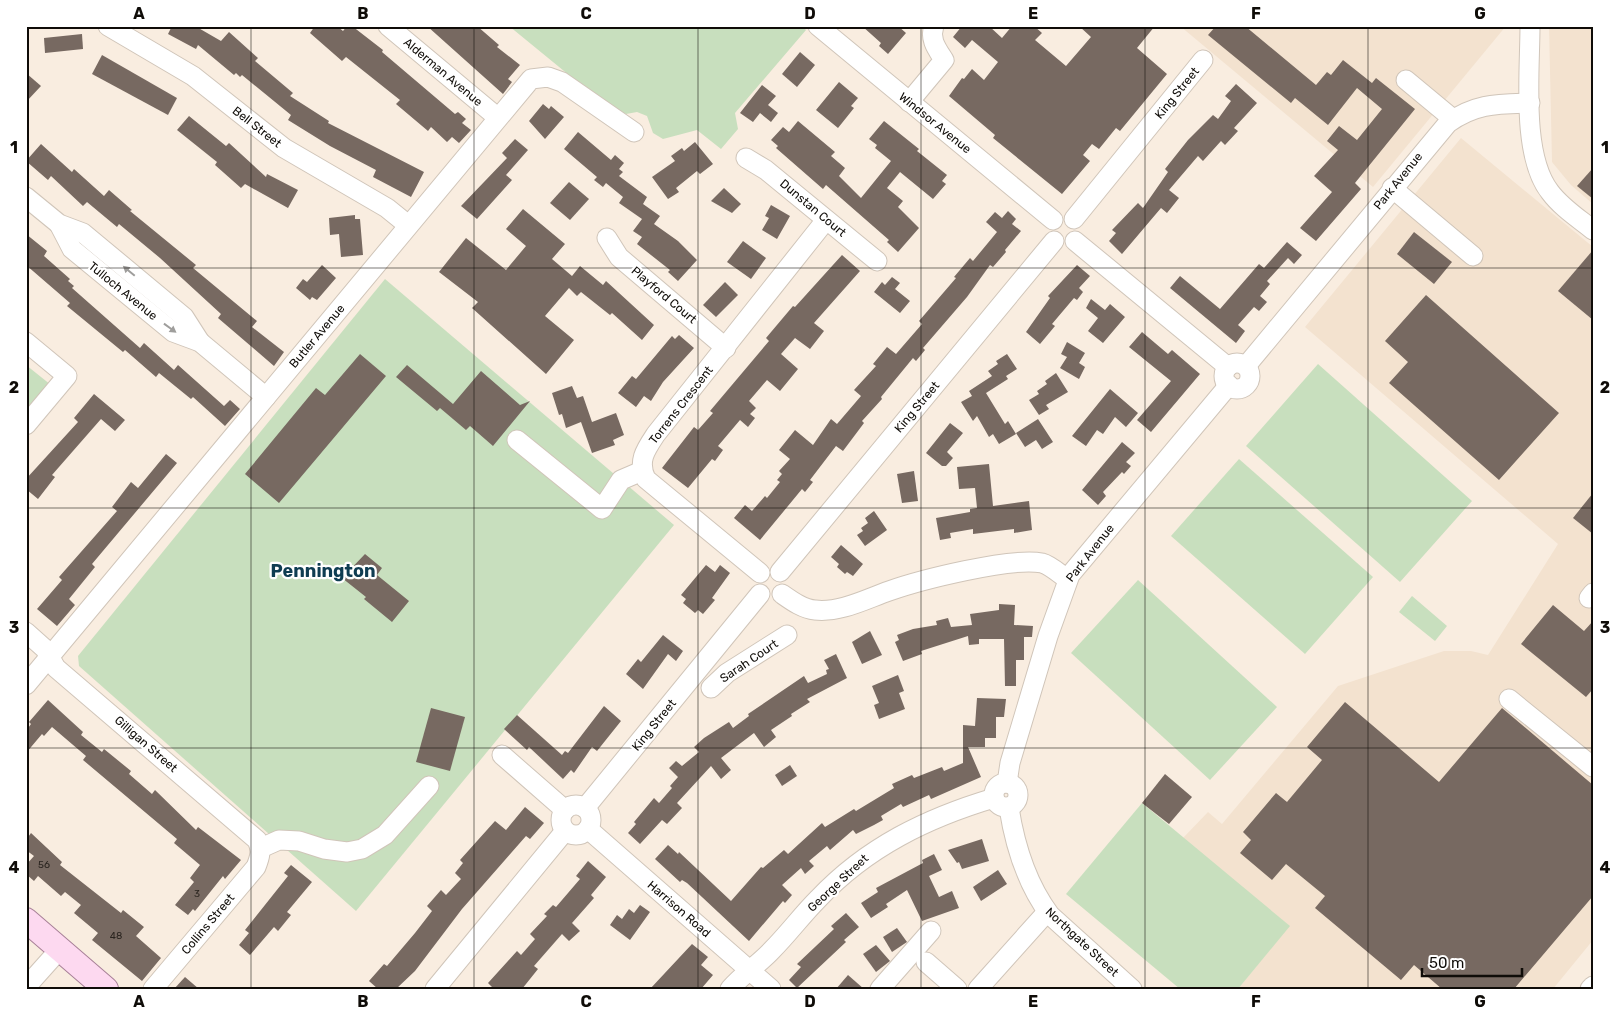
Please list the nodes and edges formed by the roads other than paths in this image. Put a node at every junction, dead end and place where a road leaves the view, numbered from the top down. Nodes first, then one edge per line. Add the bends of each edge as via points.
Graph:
1 (108, 26) edge
2 (388, 26) edge
3 (818, 26) edge
4 (934, 26) edge
5 (1530, 26) edge
6 (1203, 60) dead end
7 (1406, 80) dead end
8 (909, 102) junction
9 (1530, 103) junction
10 (497, 117) junction
11 (1453, 119) junction
12 (634, 132) dead end
13 (746, 158) dead end
14 (1392, 188) junction
15 (26, 197) edge
16 (1074, 219) junction
17 (826, 220) junction
18 (1053, 220) junction
19 (408, 225) junction
20 (1593, 230) edge
21 (607, 238) dead end
22 (1054, 241) junction
23 (1075, 241) junction
24 (1473, 256) dead end
25 (877, 262) dead end
26 (26, 342) edge
27 (726, 348) junction
28 (1234, 373) junction
29 (266, 397) junction
30 (26, 425) edge
31 (516, 440) dead end
32 (642, 471) junction
33 (780, 572) junction
34 (760, 573) junction
35 (1068, 579) junction
36 (760, 594) junction
37 (782, 594) junction
38 (26, 632) edge
39 (787, 635) dead end
40 (50, 656) junction
41 (709, 658) junction
42 (727, 674) junction
43 (26, 685) edge
44 (711, 688) dead end
45 (1509, 699) dead end
46 (502, 755) dead end
47 (1593, 767) edge
48 (429, 786) dead end
49 (1001, 803) junction
50 (585, 808) junction
51 (565, 810) junction
52 (588, 829) junction
53 (565, 831) junction
54 (260, 853) junction
55 (1047, 912) junction
56 (26, 920) edge
57 (931, 931) dead end
58 (60, 948) junction
59 (926, 962) dead end
60 (749, 970) junction
61 (1593, 986) edge
62 (26, 987) edge
63 (106, 989) edge
64 (153, 989) edge
65 (435, 989) edge
66 (730, 989) edge
67 (771, 989) edge
68 (880, 989) edge
69 (957, 989) edge
70 (978, 989) edge
71 (1132, 989) edge
72 (1590, 989) edge

1 - 19 street, Bell Street via 193,76 284,148 387,208
2 - 10 street, Alderman Avenue
3 - 8 street, Windsor Avenue
4 - 8 street via 933,42 944,60
5 - 9 street
6 - 16 street, King Street
7 - 11 street
8 - 18 street, Windsor Avenue
9 - 11 street, Park Avenue via 1474,108
9 - 20 street via 1529,130 1540,174 1549,191
10 - 12 street, Butler Avenue via 531,79 548,76 562,82
10 - 19 street, Butler Avenue
11 - 14 street, Park Avenue
13 - 17 street, Dunstan Court via 766,170
14 - 24 street
14 - 28 street, Park Avenue
15 - 29 street, Tulloch Avenue via 59,224 83,233 177,311 200,342
16 - 18 street via 1064,216
16 - 23 street via 1079,229
17 - 25 street, Dunstan Court
17 - 27 street, Torrens Crescent
18 - 22 street via 1049,228
19 - 29 street, Butler Avenue
21 - 27 street, Playford Court via 619,257
22 - 23 street via 1066,245
22 - 33 street, King Street
23 - 28 street
26 - 30 street via 67,376
27 - 32 street, Torrens Crescent via 656,434 642,461
28 - 35 street, Park Avenue
29 - 40 street, Butler Avenue
31 - 32 street via 602,509 622,480
32 - 34 street via 646,479
33 - 34 street via 771,568
33 - 37 street via 786,582
34 - 36 street via 756,581
35 - 37 street via 1043,563 997,565 912,583 829,611 799,605
35 - 49 street, Park Avenue via 1021,727 1007,783 998,786
36 - 37 street via 773,598
36 - 41 street, King Street
38 - 40 street, Gilligan Street
39 - 42 street, Sarah Court
40 - 43 street, Butler Avenue
40 - 54 street, Gilligan Street via 56,668 257,840
41 - 42 street
41 - 50 street, King Street
42 - 44 street, Sarah Court
45 - 47 street
46 - 51 street
48 - 54 street via 385,835 362,849 347,852 279,840
49 - 55 street, Northgate Street via 1026,873
49 - 60 street, George Street via 933,818 864,857 818,898 770,952
50 - 51 street via 576,805
50 - 52 street via 591,818
51 - 53 street via 561,818
52 - 53 street via 578,835
52 - 60 street, Harrison Road
53 - 65 street
54 - 64 street, Collins Street via 256,867
55 - 70 street
55 - 71 street, Northgate Street
56 - 58 main road
57 - 68 street
58 - 62 street
58 - 63 main road
59 - 69 street
60 - 66 street, George Street
60 - 67 street, Harrison Road
61 - 72 street

